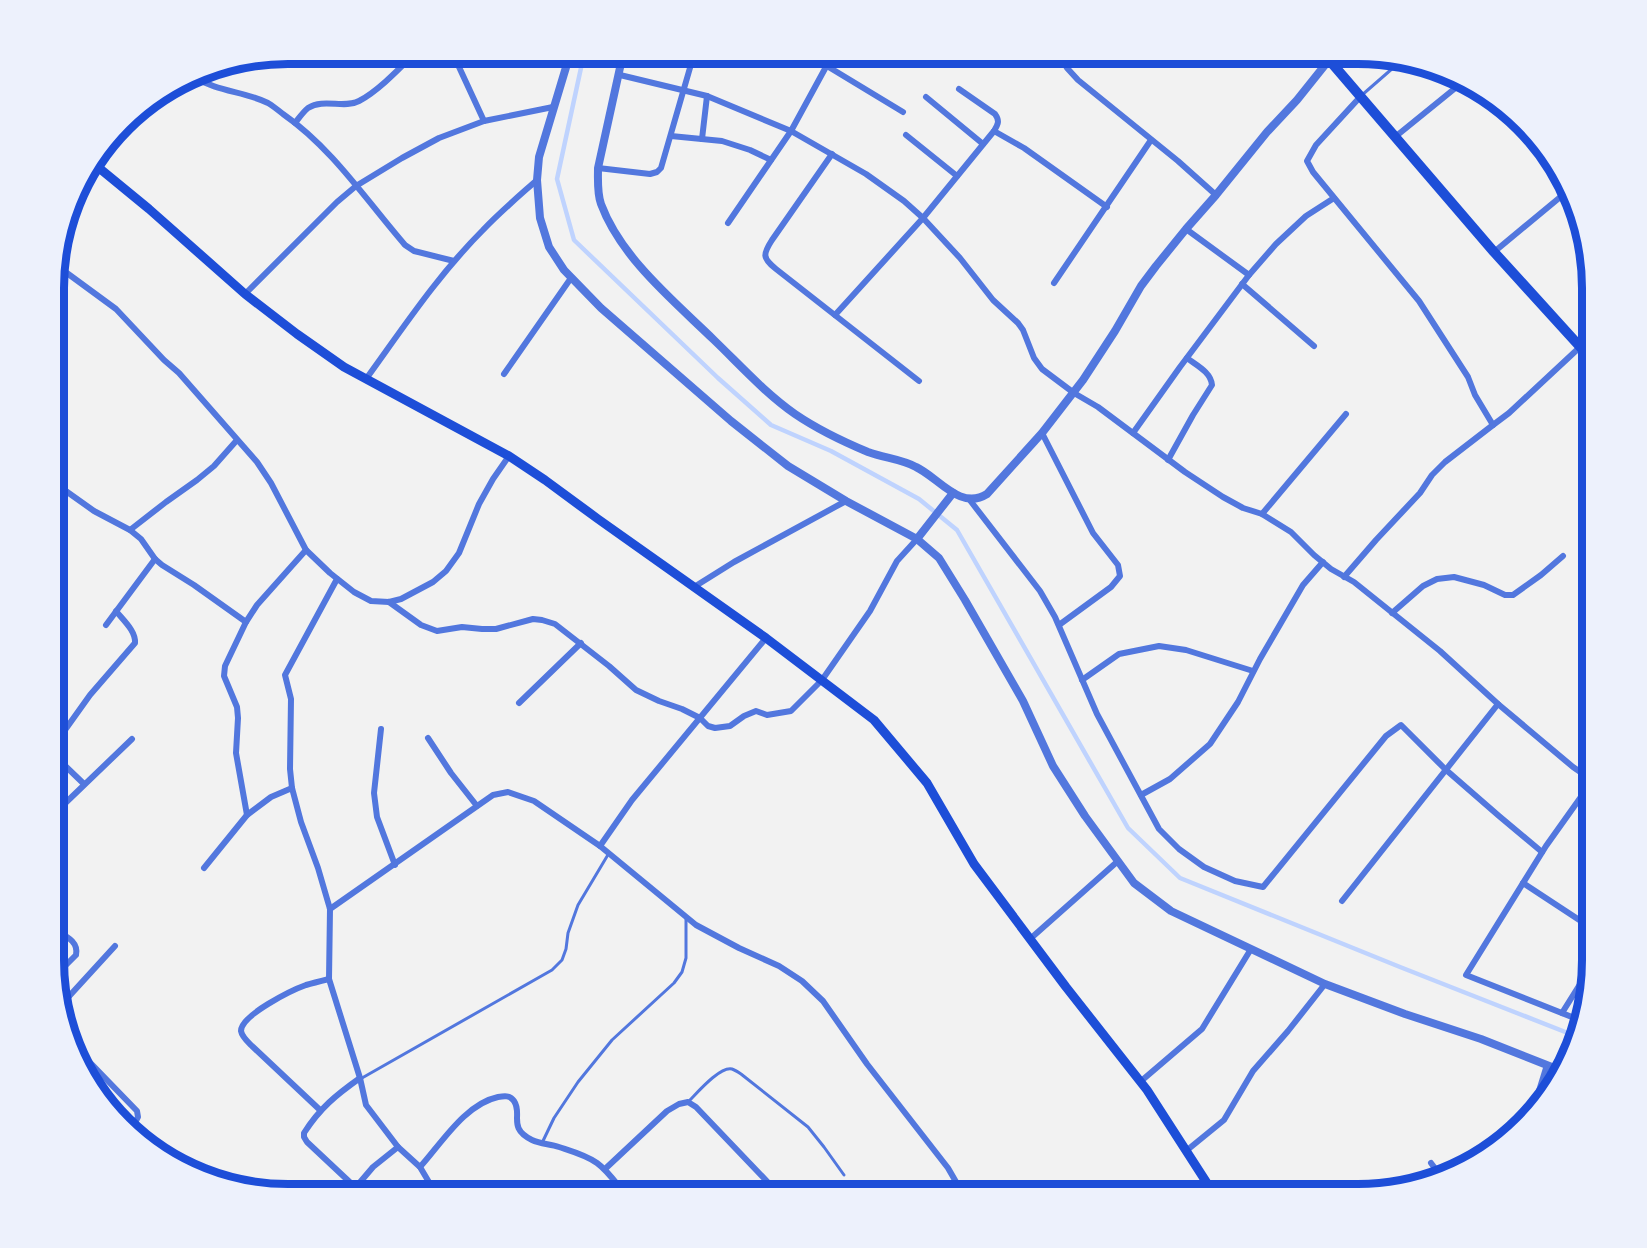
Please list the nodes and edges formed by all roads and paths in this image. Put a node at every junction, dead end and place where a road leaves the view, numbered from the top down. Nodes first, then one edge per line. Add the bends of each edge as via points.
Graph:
1 (405, 64) edge
2 (458, 64) edge
3 (567, 64) edge
4 (622, 64) edge
5 (691, 64) edge
6 (1064, 64) edge
7 (1323, 64) edge
8 (1335, 64) edge
9 (827, 66) joint
10 (1394, 67) edge
11 (620, 75) junction
12 (202, 82) edge
13 (1456, 87) edge
14 (959, 89) dead end
15 (683, 90) junction
16 (707, 96) junction
17 (1361, 96) junction
18 (926, 98) dead end
19 (553, 108) junction
20 (903, 112) dead end
21 (484, 121) junction
22 (295, 123) junction
23 (791, 131) junction
24 (994, 131) junction
25 (906, 135) dead end
26 (671, 136) junction
27 (1395, 136) junction
28 (702, 139) junction
29 (1151, 140) junction
30 (983, 144) junction
31 (832, 154) junction
32 (771, 160) junction
33 (100, 168) edge
34 (598, 168) junction
35 (957, 176) junction
36 (537, 180) junction
37 (356, 186) junction
38 (1216, 195) junction
39 (1562, 196) edge
40 (1334, 198) junction
41 (1107, 207) junction
42 (923, 218) junction
43 (728, 224) dead end
44 (1186, 229) junction
45 (1494, 252) junction
46 (454, 261) junction
47 (65, 273) edge
48 (1249, 274) junction
49 (571, 278) junction
50 (1054, 283) dead end
51 (1242, 284) junction
52 (245, 294) junction
53 (835, 315) junction
54 (1314, 346) dead end
55 (1580, 347) joint
56 (1187, 358) junction
57 (504, 374) dead end
58 (366, 379) junction
59 (919, 381) dead end
60 (1074, 393) junction
61 (1346, 414) dead end
62 (1493, 424) junction
63 (1042, 433) junction
64 (1133, 433) junction
65 (237, 440) junction
66 (509, 456) junction
67 (1168, 460) junction
68 (64, 490) edge
69 (953, 493) junction
70 (969, 499) junction
71 (846, 501) junction
72 (1262, 514) junction
73 (130, 530) junction
74 (917, 539) junction
75 (306, 550) junction
76 (1563, 556) dead end
77 (155, 559) junction
78 (1323, 562) junction
79 (1344, 577) junction
80 (337, 579) junction
81 (694, 587) junction
82 (389, 602) junction
83 (116, 611) junction
84 (1392, 613) junction
85 (246, 622) junction
86 (106, 625) dead end
87 (1059, 625) junction
88 (766, 638) junction
89 (581, 643) junction
90 (1253, 671) junction
91 (822, 680) junction
92 (1082, 680) junction
93 (519, 703) dead end
94 (1498, 704) junction
95 (700, 718) junction
96 (381, 729) dead end
97 (64, 731) edge
98 (428, 738) dead end
99 (132, 739) dead end
100 (64, 765) edge
101 (1446, 769) junction
102 (1582, 773) edge
103 (84, 784) junction
104 (292, 788) junction
105 (1582, 793) edge
106 (1141, 795) junction
107 (64, 804) edge
108 (477, 806) junction
109 (247, 815) junction
110 (600, 846) junction
111 (1542, 852) junction
112 (609, 853) junction
113 (1118, 861) junction
114 (394, 865) junction
115 (204, 868) dead end
116 (1523, 884) junction
117 (1342, 901) dead end
118 (330, 909) junction
119 (686, 917) junction
120 (1582, 922) edge
121 (64, 935) edge
122 (1030, 939) junction
123 (115, 946) dead end
124 (1251, 949) junction
125 (64, 967) edge
126 (329, 979) junction
127 (1325, 984) junction
128 (1581, 984) edge
129 (69, 996) edge
130 (1562, 1013) junction
131 (1575, 1018) edge
132 (89, 1062) edge
133 (1546, 1065) junction
134 (1555, 1068) edge
135 (360, 1078) junction
136 (1140, 1082) junction
137 (1538, 1094) edge
138 (688, 1102) junction
139 (320, 1110) junction
140 (135, 1123) edge
141 (542, 1143) junction
142 (398, 1147) junction
143 (1186, 1151) junction
144 (1431, 1163) dead end
145 (420, 1167) junction
146 (605, 1169) junction
147 (1436, 1170) edge
148 (844, 1174) dead end
149 (352, 1184) edge
150 (358, 1184) edge
151 (430, 1184) edge
152 (617, 1184) edge
153 (769, 1184) edge
154 (957, 1184) edge
155 (1207, 1184) edge

1 - 22 street via 358,102 320,104 308,109
2 - 21 street
3 - 19 street
4 - 11 street
5 - 15 street
6 - 29 street via 1078,80
7 - 38 street
8 - 17 main road
9 - 20 street
9 - 23 street
10 - 17 lane
11 - 15 street
11 - 34 street
12 - 22 street via 268,103
13 - 27 street
14 - 24 street via 995,114 998,124
15 - 16 street
15 - 26 street
16 - 23 street
16 - 28 street
17 - 27 main road
17 - 40 street via 1316,145 1307,161
18 - 30 street
19 - 21 street
19 - 36 street via 539,157
21 - 37 street via 439,138
22 - 37 street
23 - 31 street
23 - 32 street
24 - 30 street
24 - 41 street
25 - 35 street
26 - 28 street
26 - 34 street via 657,172
27 - 45 main road
28 - 32 street via 722,141
29 - 38 street
29 - 41 street
30 - 35 street
31 - 42 street via 866,174
31 - 53 street via 772,240 765,257
32 - 43 street
33 - 52 main road
34 - 69 street via 600,202 626,247 652,280 768,392 795,414 869,453 916,466
35 - 42 street
36 - 46 street
36 - 49 street via 540,218 549,247
37 - 46 street via 405,245
37 - 52 street
38 - 44 street
39 - 45 street
40 - 48 street via 1306,216
40 - 62 street via 1419,301
41 - 50 street
42 - 53 street
42 - 60 street via 993,300 1018,323 1042,369
44 - 48 street
44 - 60 street via 1141,286
45 - 55 main road
46 - 58 street
47 - 65 street via 116,309 196,391
48 - 51 street
49 - 57 street
49 - 71 street via 731,421 788,466
51 - 54 street
51 - 56 street
52 - 58 main road
53 - 59 street
55 - 62 street
56 - 64 street
56 - 67 street via 1206,372 1212,385
58 - 66 main road
60 - 63 street
60 - 64 street
61 - 72 street
62 - 79 street via 1432,475
63 - 70 street via 987,494
63 - 87 street via 1093,533 1118,565 1120,576 1112,587
64 - 67 street
65 - 73 street via 214,466
65 - 75 street via 271,483
66 - 81 main road
66 - 82 street via 479,504 459,553 446,571 419,590
67 - 72 street via 1223,497
68 - 73 street
69 - 70 street
69 - 74 street
70 - 87 street via 1040,591
71 - 74 street
71 - 81 street
72 - 78 street via 1291,532
73 - 77 street
74 - 91 street via 897,561 870,611
74 - 113 street via 939,558 960,591 1023,701 1053,765
75 - 80 street
75 - 85 street
76 - 84 street via 1513,595 1454,577 1437,579
77 - 83 street
77 - 85 street
78 - 79 street
78 - 90 street via 1303,585
79 - 84 street
80 - 82 street via 371,601
80 - 104 street via 285,675 291,699
81 - 88 main road
82 - 89 street via 421,625 437,631 462,627 496,629 533,619 555,624
83 - 86 street
83 - 97 street via 132,632 135,643
84 - 94 street
85 - 109 street via 224,676 237,708 236,753
87 - 92 street
88 - 91 main road
88 - 95 street
89 - 93 street
89 - 95 street via 636,690
90 - 92 street via 1186,650 1159,646 1119,654
90 - 106 street via 1210,744 1170,779
91 - 95 street via 791,711 767,715 756,711 730,726 715,728
91 - 122 main road via 874,720 927,783 974,864
92 - 106 street
94 - 101 street
94 - 102 street
95 - 110 street via 632,800
96 - 114 street via 374,793 376,818
98 - 108 street
99 - 103 street
100 - 103 street
101 - 106 street via 1407,729 1401,725 1395,728 1263,887 1235,881 1204,867 1179,849 1159,829
101 - 111 street
101 - 117 street
103 - 107 street
104 - 109 street via 271,797
104 - 118 street
105 - 111 street
108 - 110 street via 493,795 508,792 534,801
108 - 114 street
109 - 115 street
110 - 112 street
111 - 116 street
112 - 119 street
112 - 135 lane via 578,905 566,950 552,970
113 - 122 street
113 - 124 street via 1134,884 1171,911
114 - 118 street
116 - 120 street
116 - 130 street via 1466,975
118 - 126 street
119 - 141 lane via 682,972 612,1040 578,1082
119 - 154 street via 779,966 823,1001
121 - 125 street via 76,945 77,951
122 - 136 main road
123 - 129 street
124 - 127 street
124 - 136 street via 1202,1029
126 - 135 street
126 - 139 street via 276,999 250,1017 241,1031
127 - 133 street
127 - 143 street via 1253,1071 1224,1120
128 - 130 street
130 - 131 street
132 - 140 street via 137,1111
133 - 134 street
133 - 137 street
135 - 139 street
135 - 142 street via 366,1105
136 - 143 main road
138 - 146 street via 667,1111
138 - 148 lane via 723,1070 731,1068 808,1127
138 - 153 street
139 - 149 street via 304,1137
141 - 145 street via 521,1131 516,1120 517,1107 511,1098 488,1099 460,1121
141 - 146 street via 589,1158
142 - 145 street
142 - 150 street
143 - 155 main road
144 - 147 street
145 - 151 street
146 - 152 street

